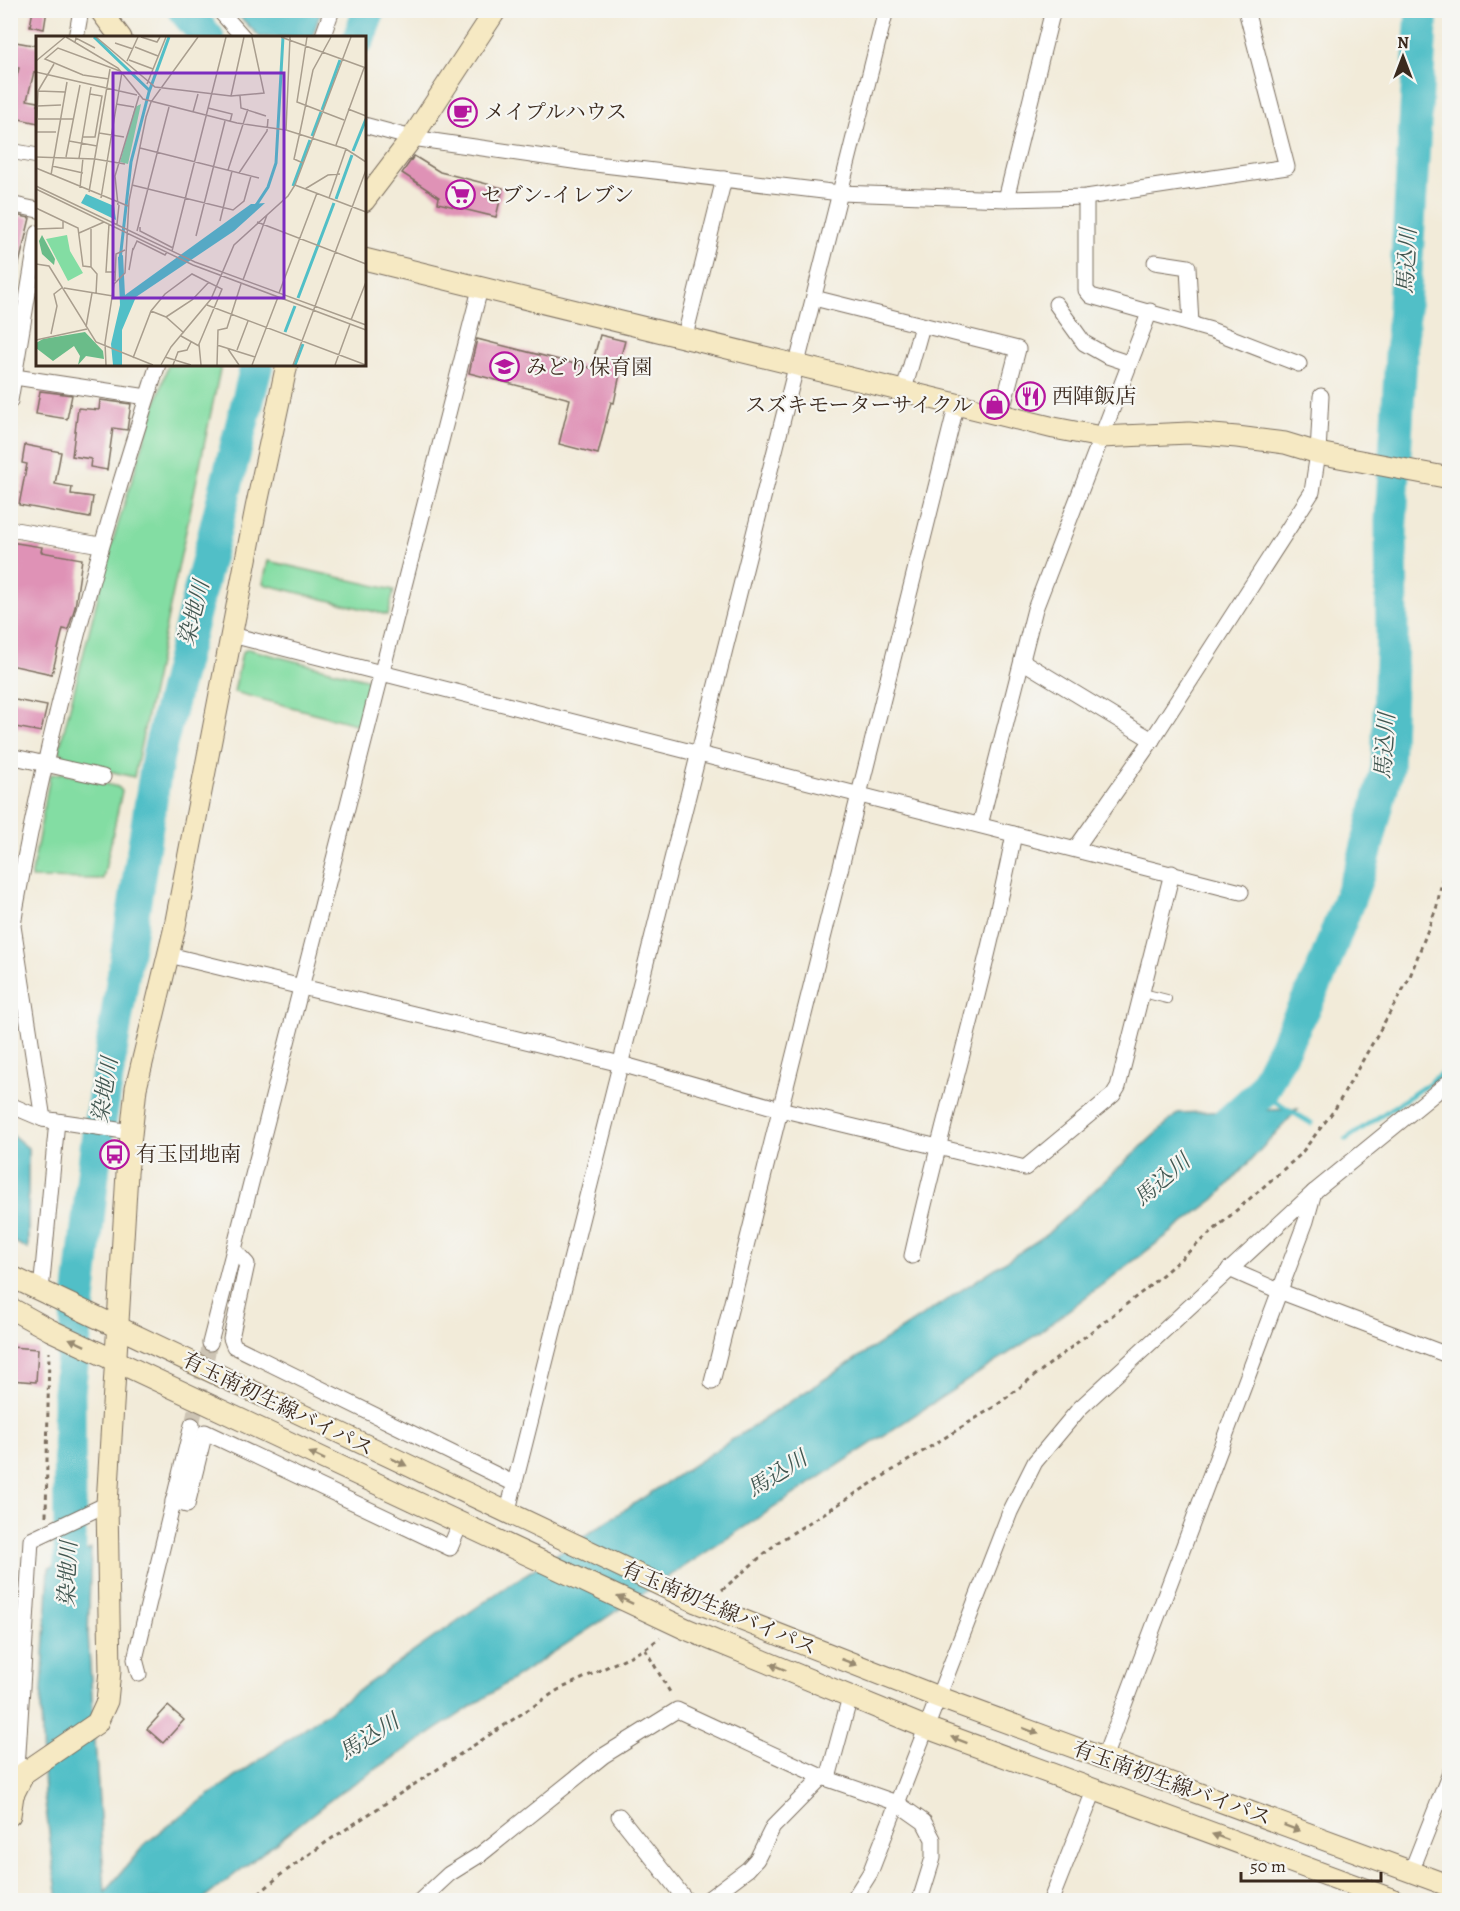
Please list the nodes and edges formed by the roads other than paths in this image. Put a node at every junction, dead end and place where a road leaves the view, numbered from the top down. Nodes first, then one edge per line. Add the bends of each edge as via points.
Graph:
1 (81, 10) edge
2 (100, 10) edge
3 (219, 10) edge
4 (332, 10) edge
5 (496, 10) edge
6 (886, 10) edge
7 (1053, 10) edge
8 (1246, 10) edge
9 (76, 36) edge
10 (120, 36) edge
11 (242, 36) edge
12 (323, 36) edge
13 (366, 126) edge
14 (412, 138) junction
15 (10, 151) edge
16 (36, 156) edge
17 (724, 179) junction
18 (840, 193) junction
19 (1086, 197) junction
20 (366, 198) edge
21 (1006, 199) junction
22 (10, 204) edge
23 (36, 210) edge
24 (366, 260) edge
25 (1155, 262) dead end
26 (35, 265) edge
27 (480, 289) junction
28 (814, 298) junction
29 (1056, 304) dead end
30 (1150, 311) junction
31 (1191, 324) junction
32 (922, 326) junction
33 (685, 336) junction
34 (798, 363) junction
35 (1128, 363) junction
36 (1299, 364) dead end
37 (157, 366) edge
38 (286, 366) edge
39 (15, 377) junction
40 (904, 390) junction
41 (1321, 396) dead end
42 (147, 397) junction
43 (10, 401) edge
44 (957, 403) junction
45 (1001, 414) junction
46 (1101, 437) junction
47 (1318, 453) junction
48 (1449, 478) edge
49 (10, 529) edge
50 (100, 545) junction
51 (232, 635) junction
52 (1022, 661) junction
53 (381, 672) junction
54 (1152, 740) junction
55 (699, 754) junction
56 (10, 756) edge
57 (46, 762) junction
58 (103, 777) dead end
59 (859, 795) junction
60 (980, 825) junction
61 (1014, 834) junction
62 (1076, 848) junction
63 (1172, 873) junction
64 (1241, 892) dead end
65 (169, 955) junction
66 (300, 987) junction
67 (1143, 993) junction
68 (1167, 999) dead end
69 (621, 1064) junction
70 (1449, 1081) edge
71 (10, 1106) edge
72 (780, 1109) junction
73 (50, 1120) junction
74 (128, 1131) junction
75 (937, 1147) junction
76 (1314, 1192) junction
77 (236, 1251) junction
78 (912, 1256) dead end
79 (1229, 1269) junction
80 (10, 1276) edge
81 (1279, 1291) junction
82 (47, 1294) junction
83 (10, 1308) edge
84 (112, 1325) junction
85 (210, 1343) tunnel mouth
86 (1449, 1356) edge
87 (110, 1358) junction
88 (712, 1382) dead end
89 (192, 1425) tunnel mouth
90 (515, 1484) junction
91 (173, 1501) junction
92 (106, 1504) junction
93 (507, 1515) junction
94 (460, 1524) junction
95 (139, 1674) dead end
96 (16, 1692) edge
97 (850, 1697) junction
98 (938, 1697) junction
99 (927, 1728) junction
100 (1104, 1758) junction
101 (20, 1761) edge
102 (1449, 1773) edge
103 (825, 1777) junction
104 (1094, 1791) junction
105 (897, 1803) junction
106 (10, 1815) edge
107 (619, 1816) dead end
108 (1412, 1872) junction
109 (1449, 1886) edge
110 (421, 1900) edge
111 (686, 1900) edge
112 (707, 1900) edge
113 (853, 1900) edge
114 (921, 1900) edge
115 (1051, 1900) edge
116 (1394, 1900) edge

1 - 9 street
2 - 10 street
3 - 11 street
4 - 12 street
5 - 14 street
6 - 18 street
7 - 21 street
8 - 19 street via 1287,167
13 - 14 street
14 - 17 street
14 - 20 street
15 - 16 street
17 - 18 street
17 - 33 street
18 - 21 street
18 - 28 street
19 - 21 street
19 - 30 street via 1086,290 1091,296
22 - 23 street
24 - 27 street
25 - 31 street via 1188,267
26 - 39 street
27 - 33 street
27 - 53 street
28 - 32 street
28 - 34 street
29 - 35 street via 1084,343
30 - 31 street
30 - 35 street
31 - 36 street
32 - 40 street
32 - 45 street via 1018,349
33 - 34 street
34 - 40 street
34 - 55 street
35 - 46 street
37 - 42 street
38 - 51 street
39 - 42 street
39 - 43 street
40 - 44 street
41 - 47 street
42 - 50 street
44 - 45 street
44 - 59 street
45 - 46 street
46 - 47 street via 1189,433 1285,443
46 - 52 street via 1035,609
47 - 48 street
47 - 54 street via 1312,492
49 - 50 street
50 - 57 street
51 - 53 street
51 - 65 street
52 - 54 street
52 - 60 street
53 - 55 street
53 - 66 street
54 - 62 street
55 - 59 street
55 - 69 street
56 - 57 street
57 - 58 street
57 - 73 street via 14,926
59 - 60 street
59 - 72 street
60 - 61 street
61 - 62 street
61 - 75 street via 993,938
62 - 63 street
63 - 64 street
63 - 67 street
65 - 66 street
65 - 74 street
66 - 69 street
66 - 77 street
67 - 68 lane
67 - 75 street via 1113,1095 1029,1167
69 - 72 street
69 - 90 street
70 - 76 street
71 - 73 street
72 - 75 street
72 - 88 street
73 - 74 street
73 - 82 street
74 - 84 street
75 - 78 street
76 - 79 street
76 - 81 street
77 - 85 street
77 - 90 street via 247,1264 231,1338 234,1346
79 - 81 street
79 - 98 street via 1080,1408 1035,1462 1010,1512
80 - 82 street, 有玉南初生線バイパス
81 - 86 street
81 - 100 street
82 - 84 street, 有玉南初生線バイパス
87 -> 83 street, 有玉南初生線バイパス via 50,1337
84 - 87 street
84 -> 93 street, 有玉南初生線バイパス
87 - 92 street
94 -> 87 street, 有玉南初生線バイパス
89 - 91 street
90 - 93 street
91 - 94 street via 187,1505 205,1432 450,1548
91 - 95 street via 135,1659
92 - 96 street via 31,1540
92 - 101 street via 109,1686 103,1713 97,1723
93 -> 98 street, 有玉南初生線バイパス via 699,1603
97 -> 94 street, 有玉南初生線バイパス via 678,1624
96 - 101 street
97 - 99 street, 有玉南初生線バイパス
97 - 103 street
98 - 99 street
98 -> 100 street, 有玉南初生線バイパス
104 -> 99 street, 有玉南初生線バイパス
99 - 105 street
100 -> 108 street, 有玉南初生線バイパス
101 - 106 street via 24,1773 16,1785
102 - 108 street
103 - 105 street
103 - 110 street via 677,1710 603,1756 481,1854 448,1874
103 - 112 street via 773,1827 748,1869
104 - 115 street
116 -> 104 street, 有玉南初生線バイパス
105 - 113 street via 870,1873
105 - 114 street via 924,1822 933,1839 933,1858
107 - 111 street
108 - 109 street, 有玉南初生線バイパス

